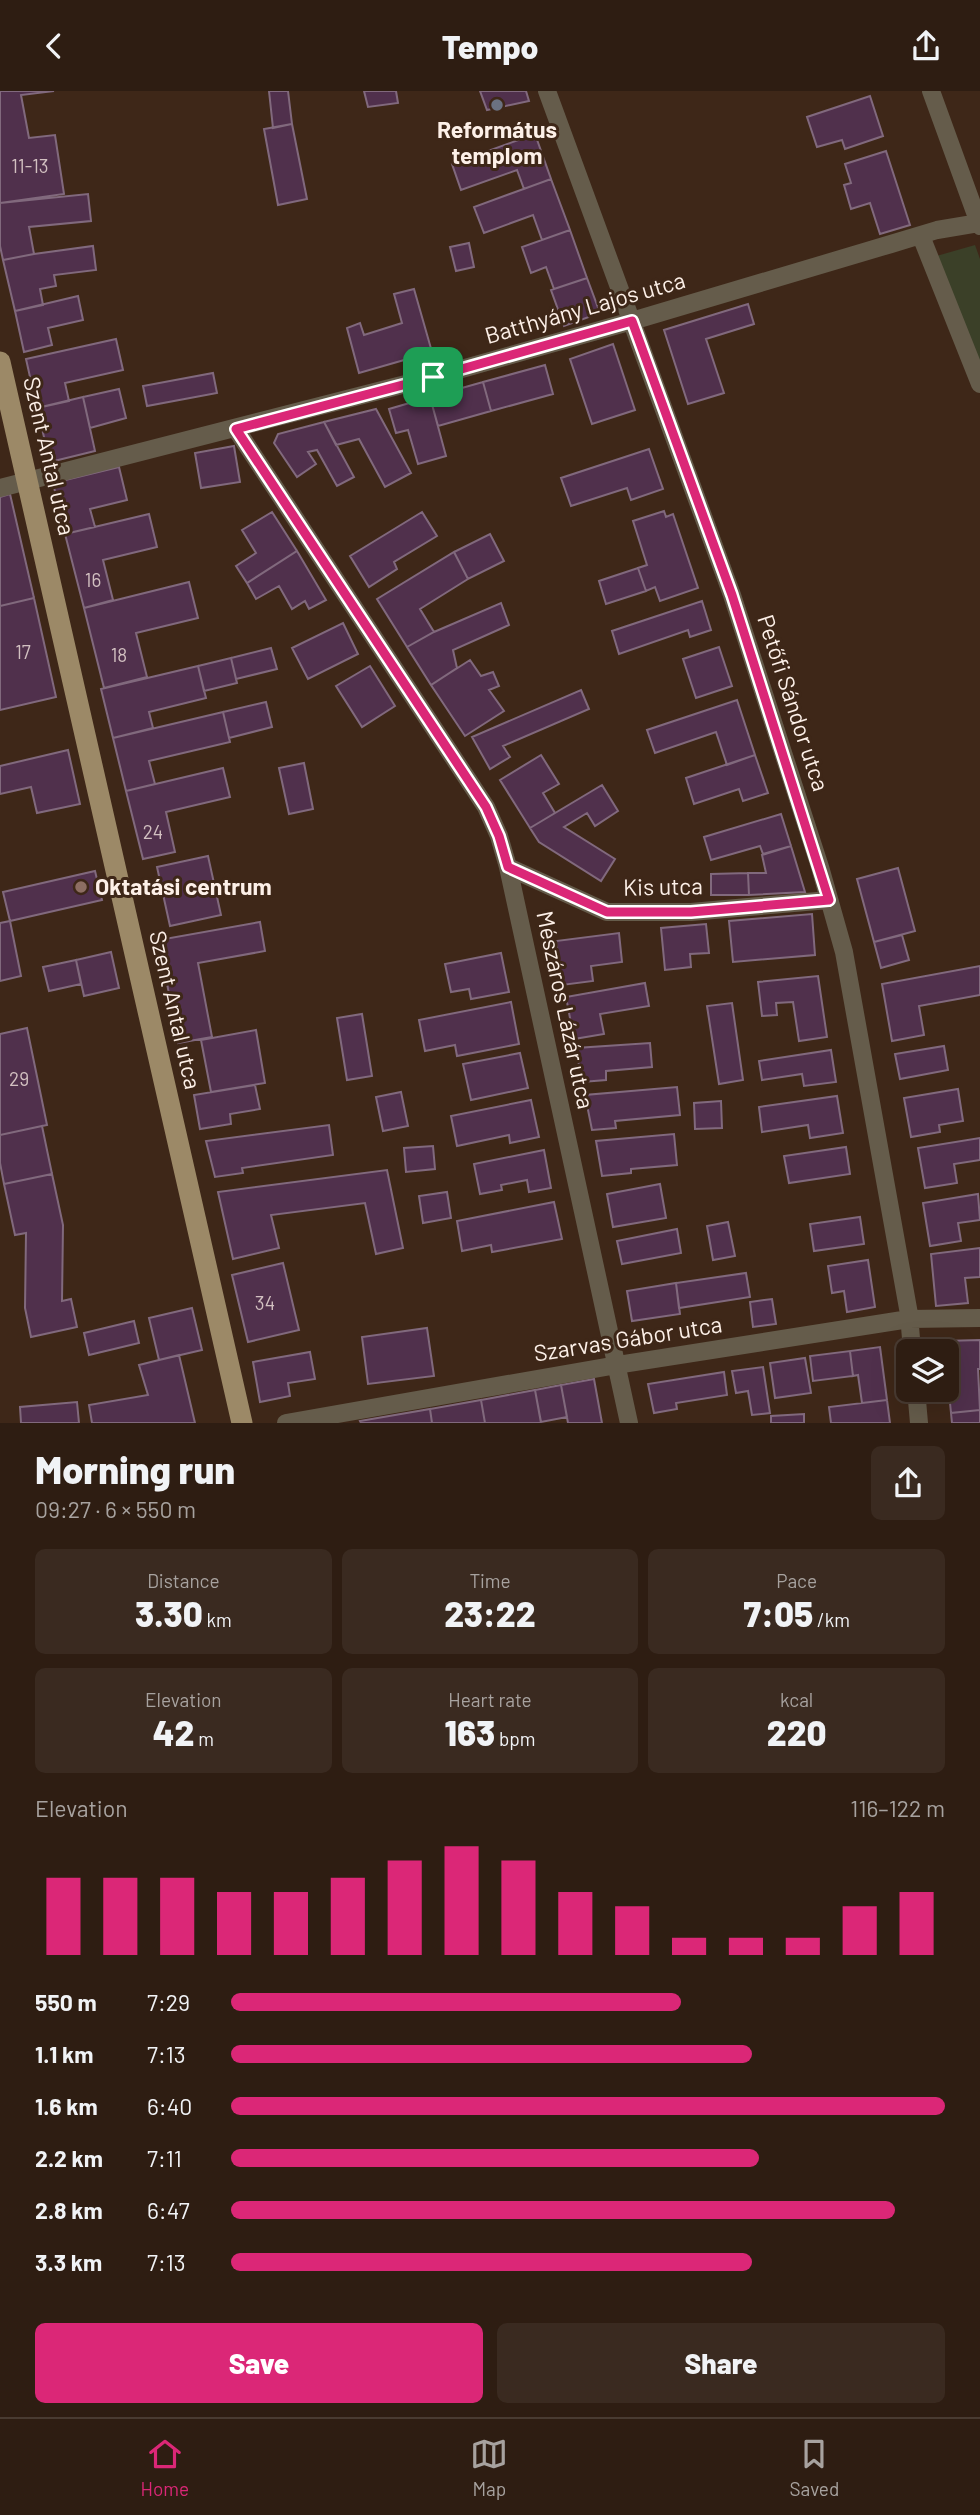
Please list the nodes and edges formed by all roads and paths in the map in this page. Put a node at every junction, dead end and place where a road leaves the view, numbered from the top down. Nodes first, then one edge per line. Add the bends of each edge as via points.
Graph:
1 (547, 91) edge
2 (931, 91) edge
3 (979, 224) edge
4 (921, 236) junction
5 (632, 321) junction
6 (0, 362) edge
7 (980, 384) edge
8 (236, 429) junction
9 (29, 482) junction
10 (0, 488) edge
11 (508, 867) junction
12 (829, 900) junction
13 (980, 1318) edge
14 (909, 1319) junction
15 (911, 1339) edge
16 (617, 1365) junction
17 (917, 1402) edge
18 (242, 1423) edge
19 (286, 1423) edge
20 (629, 1423) edge
21 (919, 1423) edge

1 - 5 street, Petőfi Sándor utca
2 - 3 street
3 - 4 street, Batthyány Lajos utca
4 - 5 street, Batthyány Lajos utca
4 - 7 street
5 - 8 street, Batthyány Lajos utca
5 - 12 street, Petőfi Sándor utca via 732,595
6 - 9 main road, Szent Antal utca
8 - 9 street, Batthyány Lajos utca
8 - 11 street, Mészáros Lázár utca via 486,807
9 - 10 street, Batthyány Lajos utca
9 - 18 main road, Szent Antal utca
11 - 12 street, Kis utca via 607,912 691,912
11 - 16 street, Mészáros Lázár utca
12 - 14 street, Petőfi Sándor utca via 844,952
13 - 14 street, Szarvas Gábor utca
14 - 15 street, Petőfi Sándor utca
14 - 16 street, Szarvas Gábor utca
16 - 19 street, Szarvas Gábor utca
16 - 20 street, Mészáros Lázár utca
17 - 21 street

